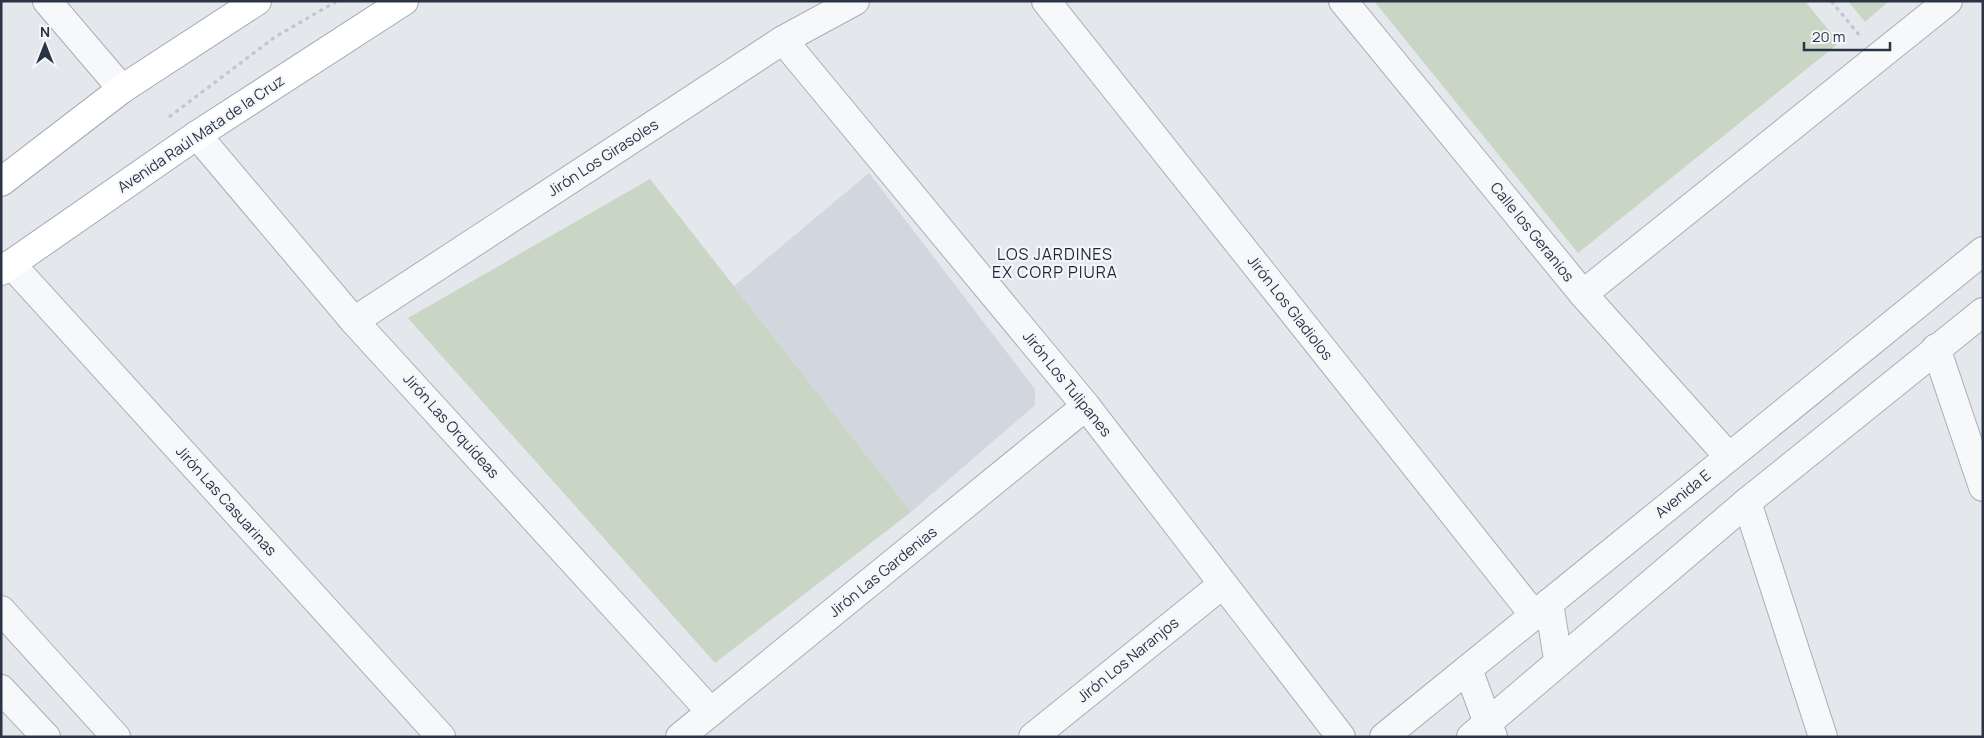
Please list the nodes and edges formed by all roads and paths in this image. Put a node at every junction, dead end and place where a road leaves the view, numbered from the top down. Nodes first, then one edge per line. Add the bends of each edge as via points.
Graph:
1 (47, 1) edge
2 (257, 1) edge
3 (404, 1) edge
4 (855, 1) edge
5 (1046, 1) edge
6 (1343, 1) edge
7 (1831, 1) edge
8 (1948, 1) edge
9 (783, 40) junction
10 (1878, 58) junction
11 (122, 89) junction
12 (197, 135) junction
13 (1, 182) edge
14 (1983, 251) edge
15 (6, 268) edge
16 (1583, 294) junction
17 (1983, 312) edge
18 (354, 321) junction
19 (1936, 348) junction
20 (1086, 406) junction
21 (1729, 457) junction
22 (1983, 488) edge
23 (1747, 502) junction
24 (1223, 584) junction
25 (1542, 609) junction
26 (1, 610) edge
27 (1568, 654) junction
28 (1468, 669) junction
29 (1, 689) edge
30 (711, 712) junction
31 (1484, 732) edge
32 (46, 737) edge
33 (116, 737) edge
34 (441, 737) edge
35 (680, 737) edge
36 (1033, 737) edge
37 (1341, 737) edge
38 (1384, 737) edge
39 (1823, 737) edge

1 - 11 street
2 - 11 main road
3 - 12 main road, Avenida Raúl Mata de la Cruz
4 - 9 street, Jirón Los Girasoles
5 - 25 street, Jirón Los Gladiolos
6 - 16 street, Calle los Geranios
7 - 10 path
8 - 10 street
9 - 18 street, Jirón Los Girasoles
9 - 20 street, Jirón Los Tulipanes
10 - 16 street
11 - 13 main road
12 - 15 main road, Avenida Raúl Mata de la Cruz
12 - 18 street, Jirón Las Orquídeas
14 - 21 street, Avenida E
15 - 34 street, Jirón Las Casuarinas
16 - 21 street, Calle los Geranios
17 - 19 street
18 - 30 street, Jirón Las Orquídeas
19 - 22 street
19 - 23 street
20 - 24 street, Jirón Los Tulipanes
20 - 30 street, Jirón Las Gardenias
21 - 25 street, Avenida E
23 - 27 street
23 - 39 street
24 - 36 street, Jirón Los Naranjos
24 - 37 street, Jirón Los Tulipanes
25 - 27 street via 1557,653
25 - 28 street, Avenida E
26 - 33 street
27 - 31 street
28 - 31 street
28 - 38 street, Avenida E
29 - 32 street
30 - 35 street, Jirón Las Gardenias

